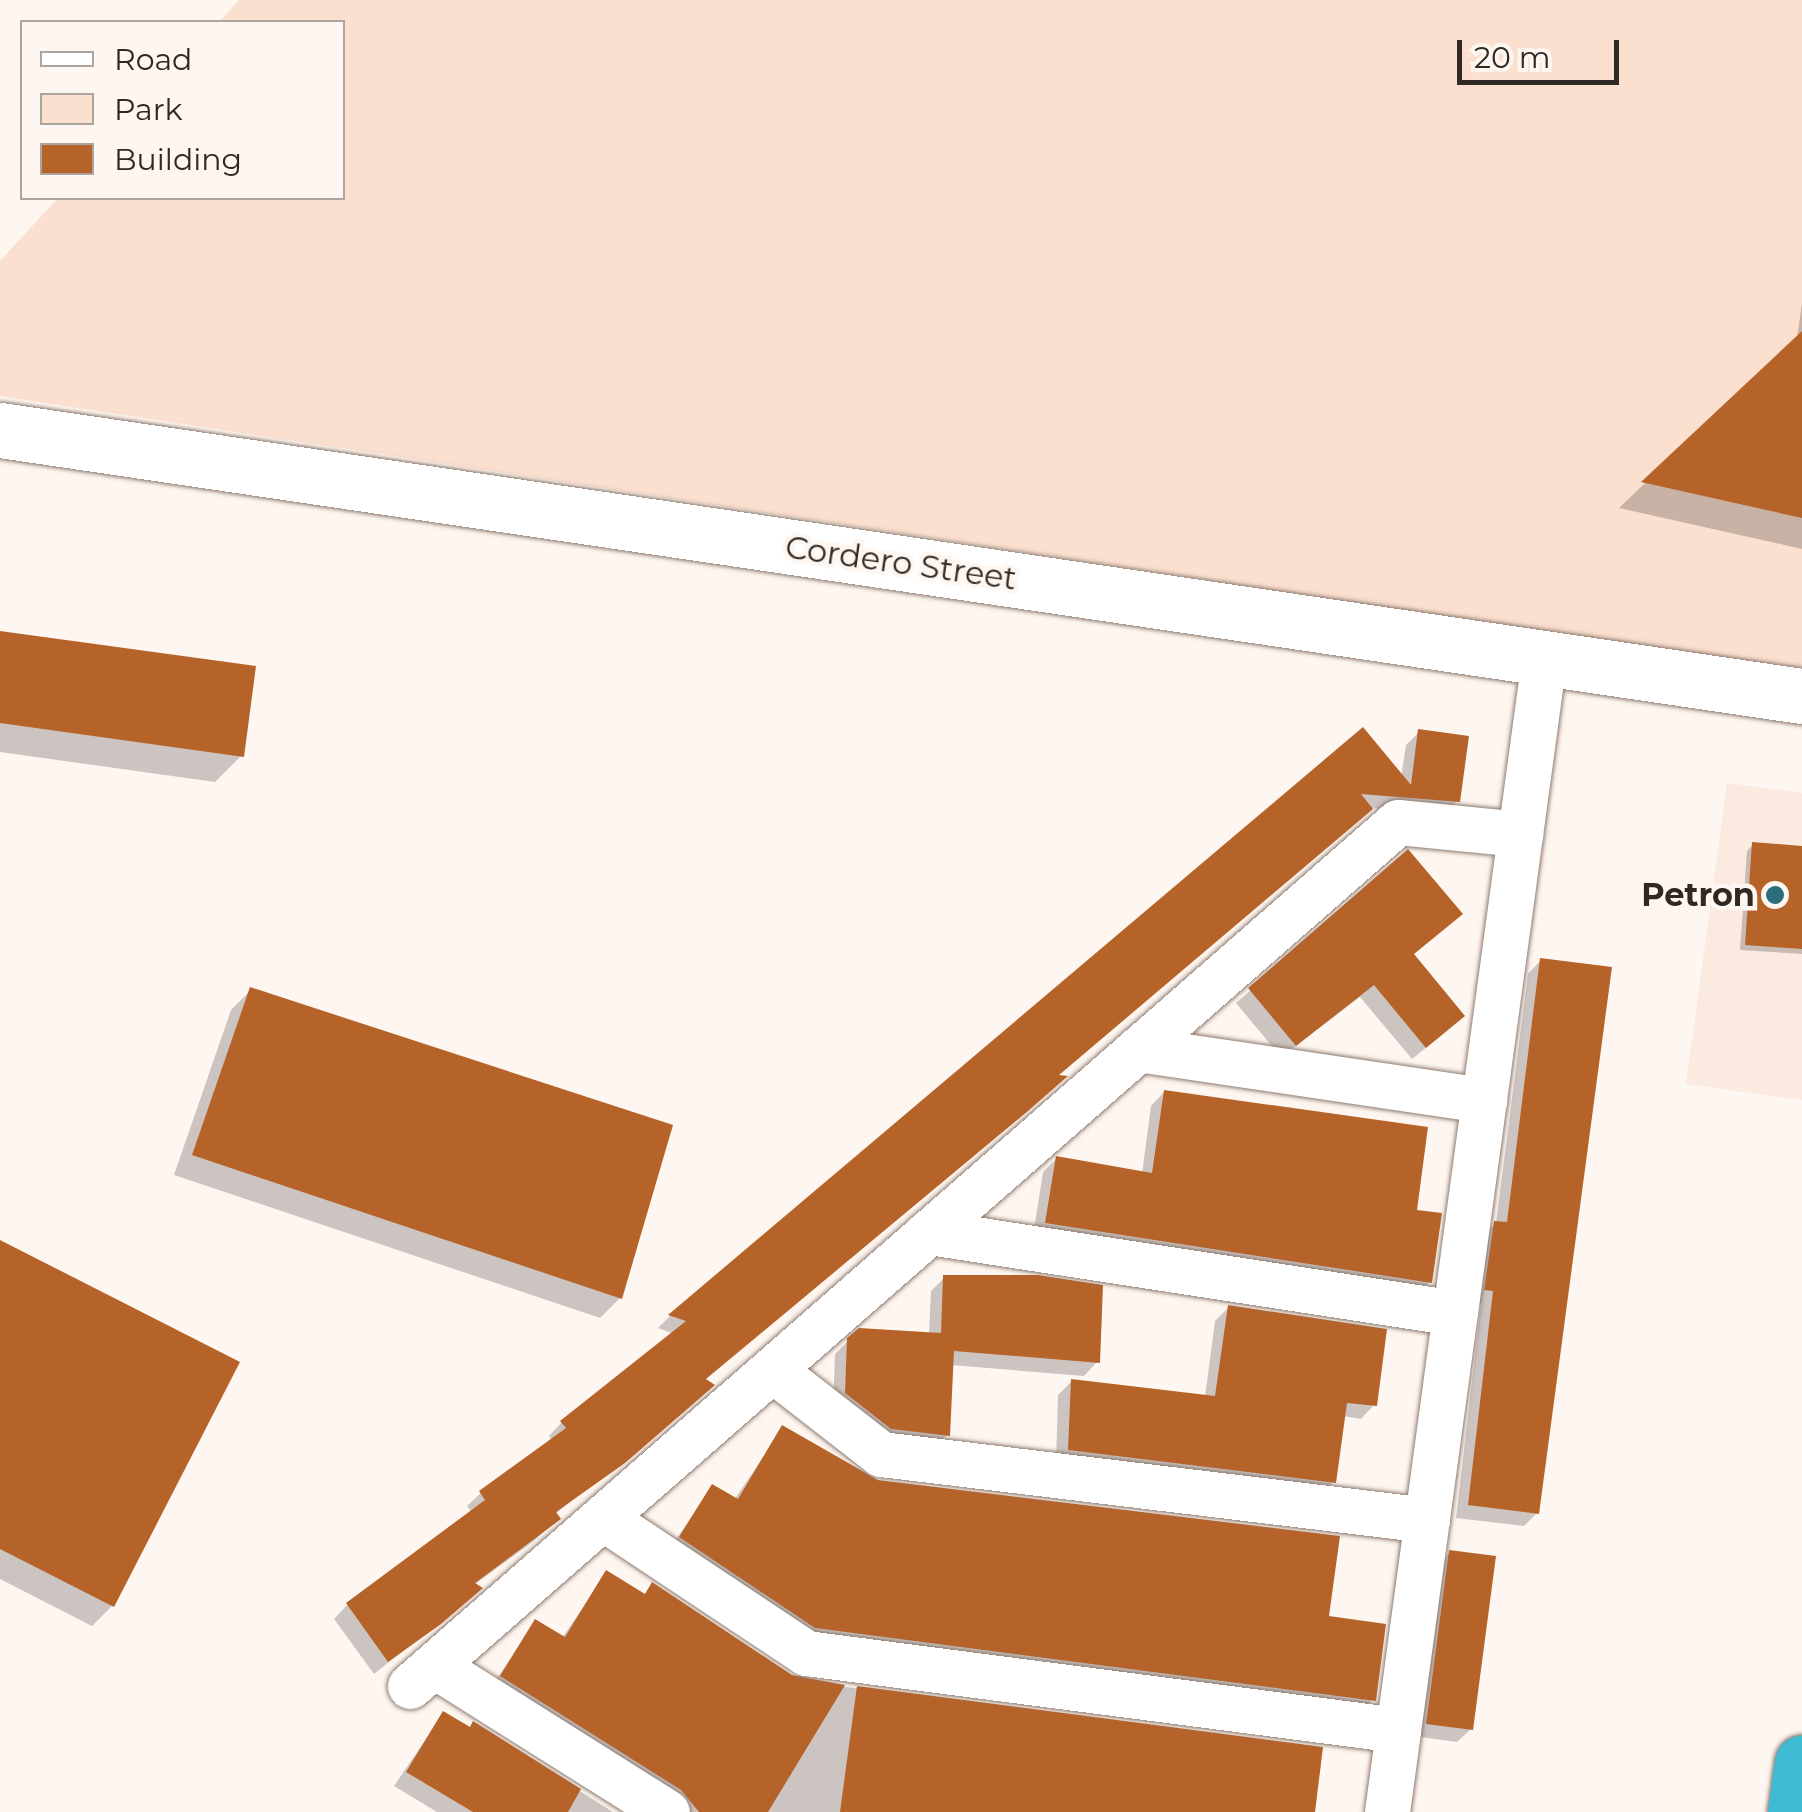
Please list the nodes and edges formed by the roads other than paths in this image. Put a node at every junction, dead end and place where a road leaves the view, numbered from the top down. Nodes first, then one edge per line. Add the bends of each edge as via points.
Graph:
1 (0, 430) edge
2 (1544, 658) junction
3 (1802, 696) edge
4 (1520, 834) junction
5 (1138, 1050) junction
6 (1484, 1100) junction
7 (929, 1232) junction
8 (1454, 1314) junction
9 (773, 1370) junction
10 (603, 1518) junction
11 (1427, 1520) junction
12 (1398, 1730) junction
13 (1802, 1762) edge
14 (667, 1812) edge
15 (1387, 1812) edge
16 (1795, 1812) edge

1 - 2 street, Cordero Street
2 - 3 street, Cordero Street
2 - 4 street
4 - 5 street via 1398,822
4 - 6 street
5 - 6 street
5 - 7 street
6 - 8 street
7 - 8 street
7 - 9 street
8 - 11 street
9 - 10 street
9 - 11 street via 880,1454
10 - 12 street via 806,1652
10 - 14 street via 422,1676
11 - 12 street
12 - 15 street
13 - 16 highway

